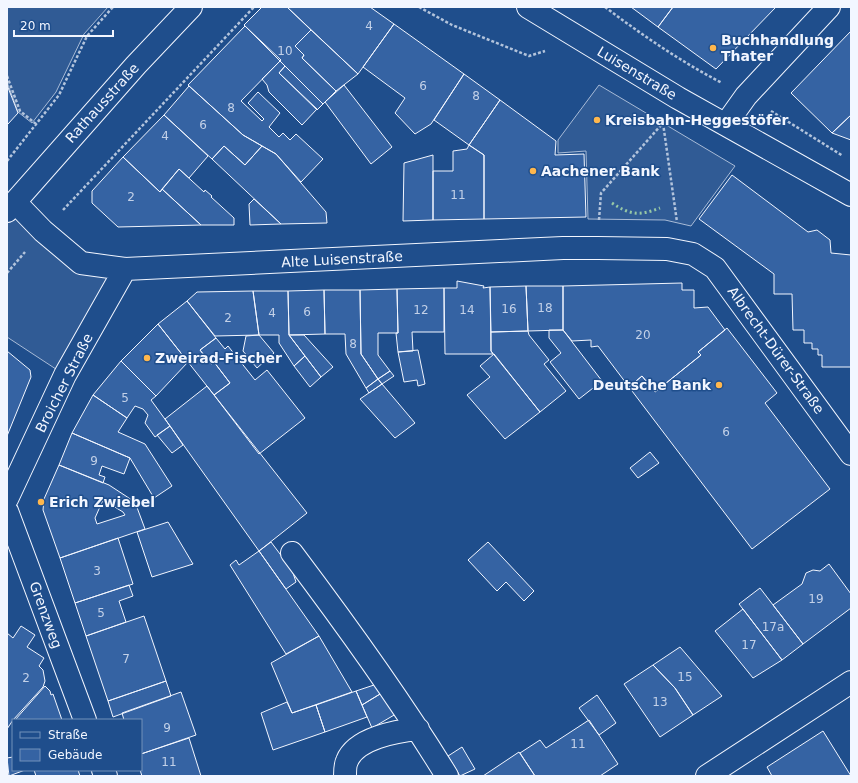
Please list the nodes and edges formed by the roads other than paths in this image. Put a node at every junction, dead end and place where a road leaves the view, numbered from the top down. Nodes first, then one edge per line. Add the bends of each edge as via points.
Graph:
1 (191, 7) edge
2 (528, 7) edge
3 (829, 7) edge
4 (726, 124) junction
5 (851, 195) edge
6 (11, 206) edge
7 (693, 254) joint
8 (125, 269) junction
9 (851, 454) edge
10 (7, 499) edge
11 (7, 511) edge
12 (292, 553) dead end
13 (851, 682) edge
14 (85, 719) edge
15 (418, 729) junction
16 (345, 776) edge
17 (447, 776) edge
18 (707, 776) edge

1 - 6 street, Rathausstraße
2 - 4 street, Luisenstraße via 678,98
3 - 4 street via 746,96
4 - 5 street, Luisenstraße
6 - 8 street, Alte Luisenstraße via 81,263
7 - 8 street, Alte Luisenstraße via 667,249 563,248
7 - 9 street, Albrecht-Dürer-Straße via 715,268
8 - 10 street, Broicher Straße via 65,375
11 - 14 street, Grenzweg
12 - 15 street via 358,640
13 - 18 street
15 - 16 street via 394,732 365,744 353,752 348,760
15 - 17 street

